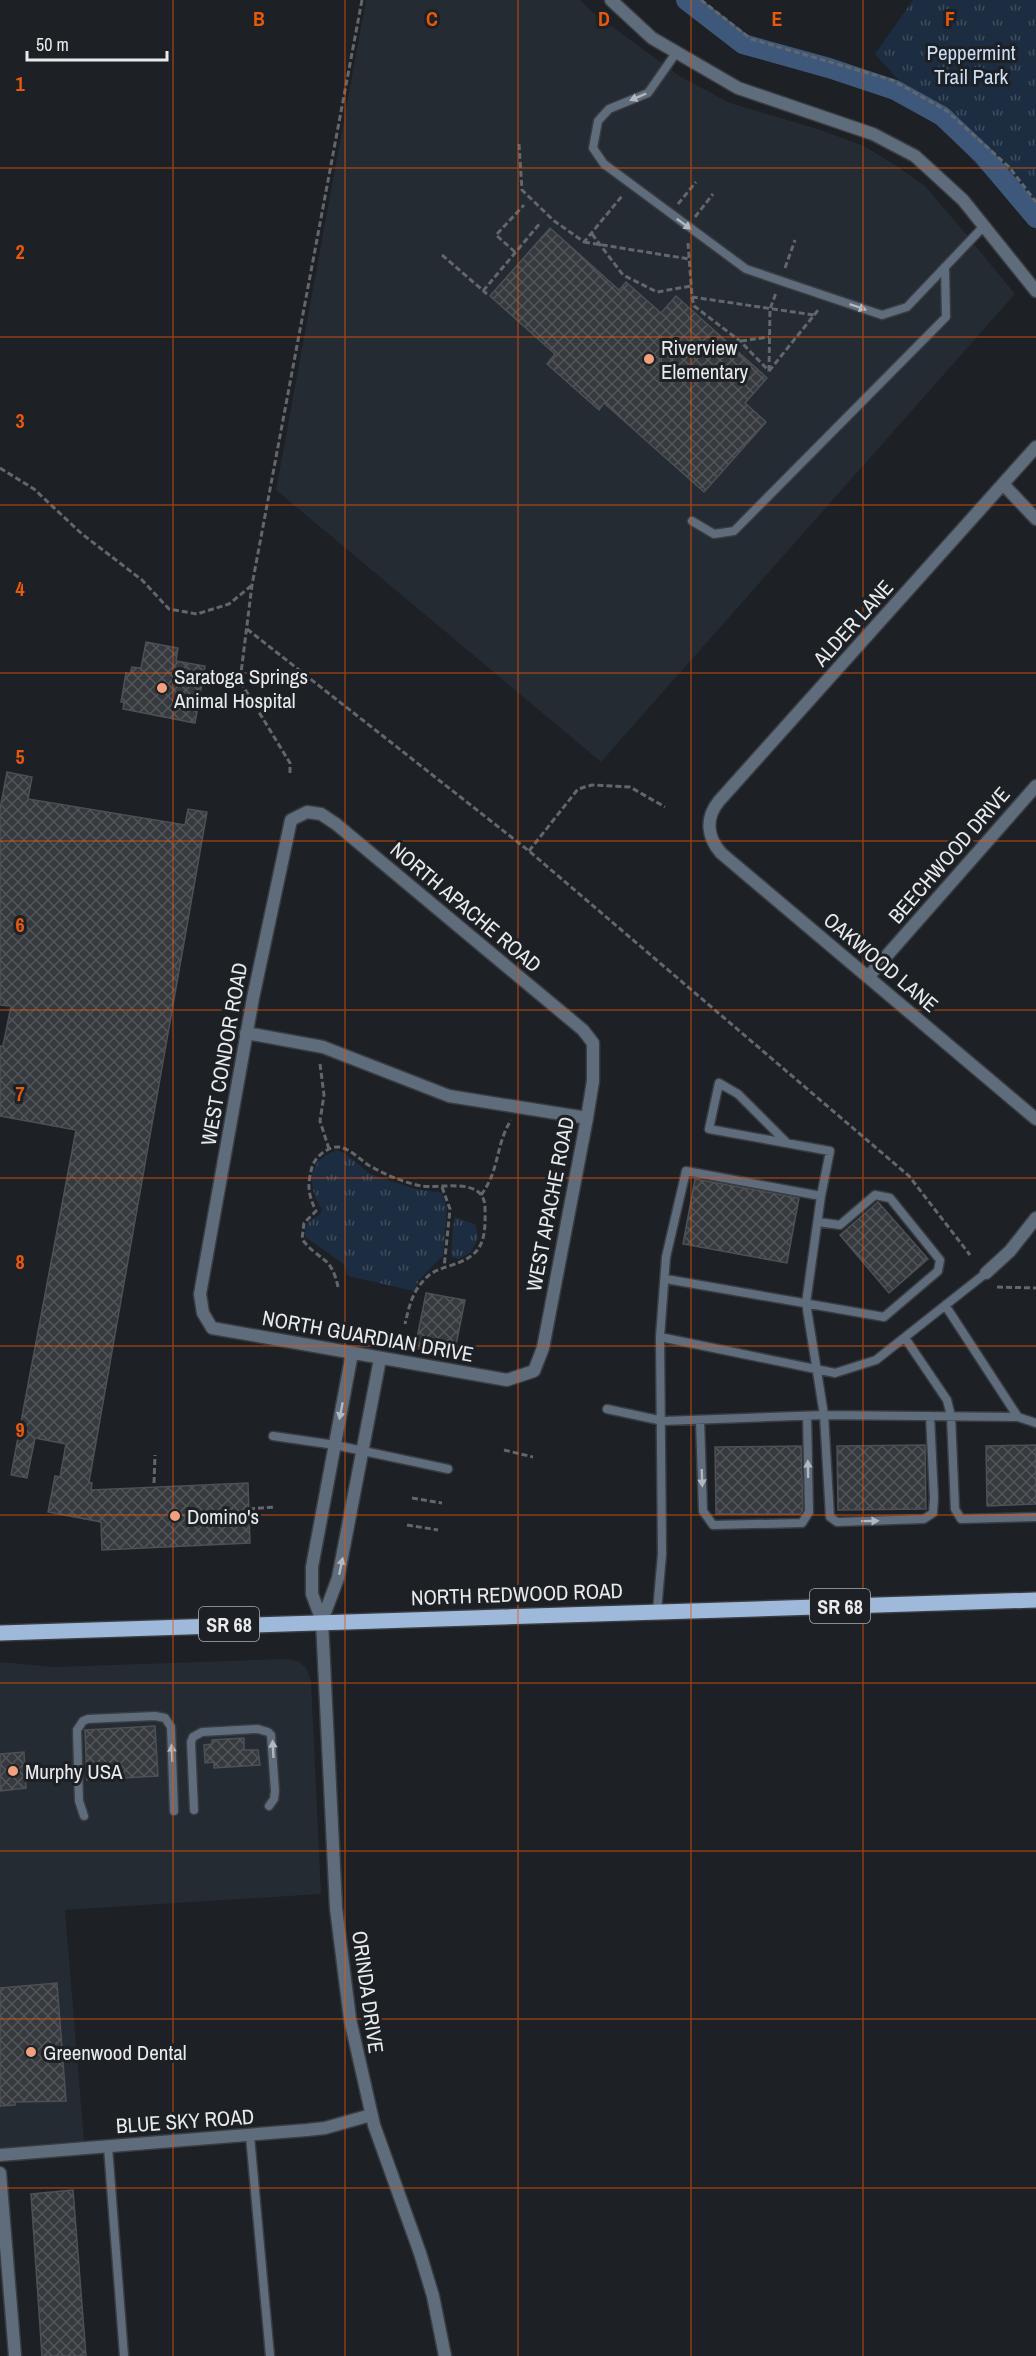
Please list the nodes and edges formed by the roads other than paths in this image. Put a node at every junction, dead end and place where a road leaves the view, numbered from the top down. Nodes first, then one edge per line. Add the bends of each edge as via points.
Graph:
1 (611, 0) edge
2 (676, 53) junction
3 (984, 226) junction
4 (945, 267) junction
5 (1036, 291) edge
6 (1036, 447) edge
7 (1003, 484) junction
8 (1036, 519) edge
9 (692, 521) dead end
10 (1036, 786) edge
11 (307, 812) joint
12 (709, 830) joint
13 (868, 977) junction
14 (246, 1033) junction
15 (592, 1042) joint
16 (587, 1118) junction
17 (1036, 1119) edge
18 (787, 1143) junction
19 (821, 1196) junction
20 (1036, 1218) edge
21 (818, 1222) junction
22 (986, 1274) joint
23 (666, 1279) junction
24 (806, 1304) junction
25 (945, 1305) junction
26 (202, 1313) joint
27 (660, 1337) junction
28 (905, 1338) junction
29 (352, 1353) junction
30 (380, 1359) junction
31 (817, 1370) junction
32 (534, 1371) joint
33 (607, 1409) dead end
34 (807, 1416) junction
35 (824, 1416) junction
36 (930, 1416) junction
37 (951, 1416) junction
38 (1018, 1417) junction
39 (700, 1420) junction
40 (663, 1421) junction
41 (1036, 1423) edge
42 (273, 1436) dead end
43 (335, 1445) junction
44 (363, 1452) junction
45 (448, 1469) dead end
46 (1036, 1517) edge
47 (1036, 1600) edge
48 (657, 1611) junction
49 (322, 1621) junction
50 (0, 1633) edge
51 (268, 1806) dead end
52 (194, 1810) dead end
53 (174, 1811) dead end
54 (84, 1816) dead end
55 (371, 2115) junction
56 (250, 2136) junction
57 (108, 2147) junction
58 (0, 2155) edge
59 (0, 2173) edge
60 (15, 2356) edge
61 (124, 2356) edge
62 (270, 2356) edge
63 (445, 2356) edge

1 - 2 street via 652,38
2 - 3 street via 738,88 873,134 915,156 963,200
2 -> 4 lane via 648,93 609,109 598,121 593,148 604,164 746,269 882,315 907,307
3 - 4 lane
3 - 5 street
4 - 9 lane via 946,317 751,514 734,531 714,534
6 - 7 street, ALDER LANE
7 - 8 street
7 - 12 street, ALDER LANE via 719,801 711,814
10 - 13 street, BEECHWOOD DRIVE
11 - 14 street, WEST CONDOR ROAD via 291,820
11 - 15 street, NORTH APACHE ROAD via 321,814 336,824 583,1030
12 - 13 street, OAKWOOD LANE via 721,853
13 - 17 street, OAKWOOD LANE
14 - 16 street via 323,1047 449,1096
14 - 26 street, WEST CONDOR ROAD via 200,1294
15 - 16 street, WEST APACHE ROAD via 593,1081
16 - 32 street, WEST APACHE ROAD via 543,1348
18 - 18 lane via 709,1129 719,1083 738,1094
18 - 19 lane via 830,1151
19 - 21 lane
19 - 23 lane via 687,1171 666,1257
20 - 22 street
21 - 24 lane
21 - 24 lane via 840,1225 875,1196 890,1198 940,1260 938,1271 884,1317
22 - 25 lane
23 - 24 lane
23 - 27 lane
24 - 31 lane
25 - 28 lane
25 - 38 lane
26 - 29 street, NORTH GUARDIAN DRIVE via 212,1328
27 - 31 lane
27 - 40 lane
28 - 31 lane via 876,1360 835,1373
28 - 37 lane via 947,1400
29 - 30 street, NORTH GUARDIAN DRIVE
29 -> 43 street
30 - 32 street, NORTH GUARDIAN DRIVE via 507,1380
30 - 44 street
31 - 35 lane
33 - 40 lane
34 - 35 lane
34 - 39 lane
39 -> 34 lane via 703,1511 713,1525 802,1523 809,1512
35 - 36 lane
35 -> 36 lane via 828,1507 830,1517 837,1522 924,1520 933,1513
36 - 37 lane
37 - 38 lane
37 - 46 lane via 955,1509 961,1519
38 - 41 lane
39 - 40 lane
40 - 48 lane via 662,1554
42 - 43 lane
43 - 44 lane
43 - 49 street via 311,1574 312,1594
44 - 45 lane
49 -> 44 street via 338,1578
47 - 48 main road, NORTH REDWOOD ROAD / SR 68
48 - 49 main road, NORTH REDWOOD ROAD / SR 68
49 - 50 main road, NORTH REDWOOD ROAD / SR 68
49 - 55 street, ORINDA DRIVE via 341,1964
51 -> 52 lane via 275,1795 271,1735 258,1729 202,1732 191,1742
53 -> 54 lane via 171,1727 165,1718 88,1719 76,1730 79,1801
55 - 56 street, BLUE SKY ROAD via 325,2128
55 - 63 street, ORINDA DRIVE via 433,2295
56 - 57 street, BLUE SKY ROAD
56 - 62 lane
57 - 58 street, BLUE SKY ROAD
57 - 61 lane
59 - 60 street

